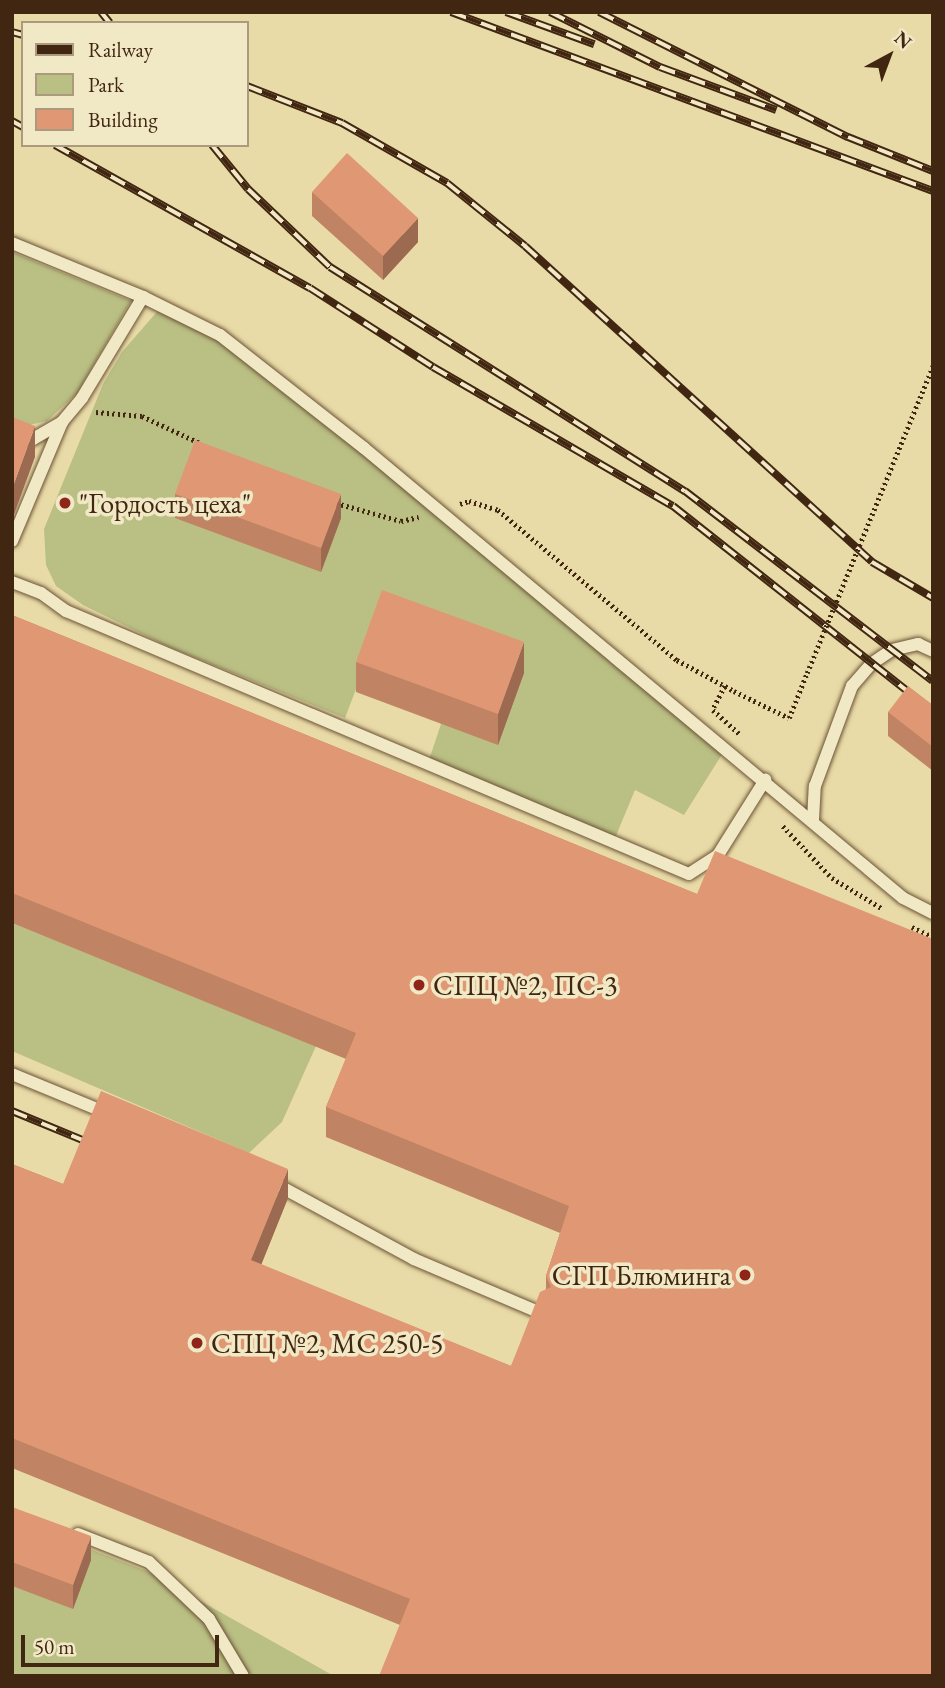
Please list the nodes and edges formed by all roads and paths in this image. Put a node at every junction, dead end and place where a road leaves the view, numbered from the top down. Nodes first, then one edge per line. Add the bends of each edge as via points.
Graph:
1 (12, 243) edge
2 (143, 297) junction
3 (933, 366) edge
4 (62, 422) junction
5 (12, 430) edge
6 (12, 541) edge
7 (12, 582) edge
8 (933, 651) edge
9 (789, 718) dead end
10 (765, 780) junction
11 (813, 820) junction
12 (933, 912) edge
13 (12, 1074) edge
14 (129, 1122) edge
15 (263, 1178) edge
16 (544, 1314) edge
17 (62, 1528) edge
18 (243, 1676) edge

1 - 2 lane
2 - 4 lane via 82,398
2 - 10 lane via 220,335
3 - 9 path, bridge
4 - 5 lane via 33,439
4 - 6 lane
7 - 10 lane via 41,593 66,611 689,874 718,855
8 - 11 lane via 918,644 892,650 871,664 852,686 815,786
10 - 11 lane
11 - 12 lane via 903,898
13 - 14 lane
15 - 16 lane via 414,1259
17 - 18 lane via 149,1562 209,1619

